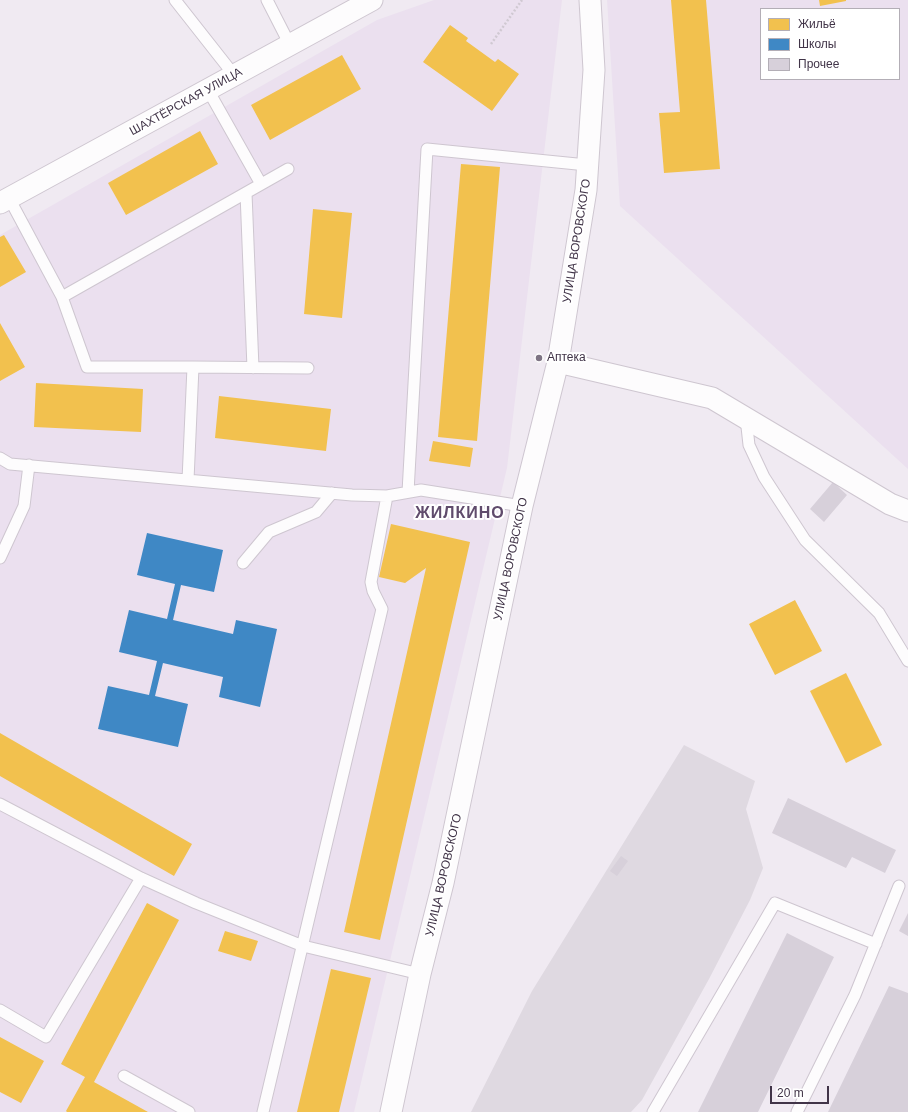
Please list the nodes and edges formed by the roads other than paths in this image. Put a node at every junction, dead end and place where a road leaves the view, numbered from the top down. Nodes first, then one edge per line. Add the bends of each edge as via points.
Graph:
1 (175, 0) edge
2 (267, 0) edge
3 (372, 0) edge
4 (590, 0) edge
5 (290, 45) junction
6 (234, 75) junction
7 (208, 90) junction
8 (587, 165) junction
9 (288, 169) dead end
10 (261, 184) junction
11 (246, 193) junction
12 (4, 201) edge
13 (62, 297) junction
14 (558, 362) junction
15 (193, 367) junction
16 (253, 368) junction
17 (308, 368) dead end
18 (746, 418) junction
19 (0, 458) edge
20 (29, 465) junction
21 (188, 480) junction
22 (408, 492) junction
23 (332, 493) junction
24 (387, 496) junction
25 (522, 506) junction
26 (908, 511) edge
27 (0, 558) edge
28 (242, 563) dead end
29 (908, 661) edge
30 (0, 804) edge
31 (141, 878) junction
32 (899, 886) dead end
33 (876, 944) junction
34 (302, 946) junction
35 (420, 974) junction
36 (0, 1010) edge
37 (124, 1076) dead end
38 (189, 1112) edge
39 (263, 1112) edge
40 (391, 1112) edge
41 (653, 1112) edge
42 (796, 1112) edge

1 - 6 lane
2 - 5 lane
3 - 5 street, ШАХТЁРСКАЯ УЛИЦА
4 - 8 street, УЛИЦА ВОРОВСКОГО via 594,70
5 - 6 street, ШАХТЁРСКАЯ УЛИЦА
6 - 7 street, ШАХТЁРСКАЯ УЛИЦА
7 - 10 lane
7 - 12 street, ШАХТЁРСКАЯ УЛИЦА
8 - 14 street, УЛИЦА ВОРОВСКОГО via 586,190
8 - 22 lane via 427,149
9 - 10 lane
10 - 11 lane
11 - 13 lane
11 - 16 lane
12 - 13 lane
13 - 15 lane via 87,367
14 - 18 street via 712,398
14 - 25 street, УЛИЦА ВОРОВСКОГО
15 - 16 lane
15 - 21 lane
16 - 17 lane
18 - 26 street via 890,504
18 - 29 lane via 749,445 764,477 805,540 879,613
19 - 20 lane via 10,464
20 - 21 lane
20 - 27 lane via 24,506
21 - 23 lane
22 - 24 lane
22 - 25 lane via 421,490
23 - 24 lane
23 - 28 lane via 316,512 269,532
24 - 34 lane via 371,582 382,609
25 - 35 street, УЛИЦА ВОРОВСКОГО via 443,883
30 - 31 lane
31 - 34 lane
31 - 36 lane via 46,1037
32 - 33 lane
33 - 41 lane via 775,903
33 - 42 lane via 855,995
34 - 35 lane
34 - 39 lane
35 - 40 street, УЛИЦА ВОРОВСКОГО
37 - 38 lane

